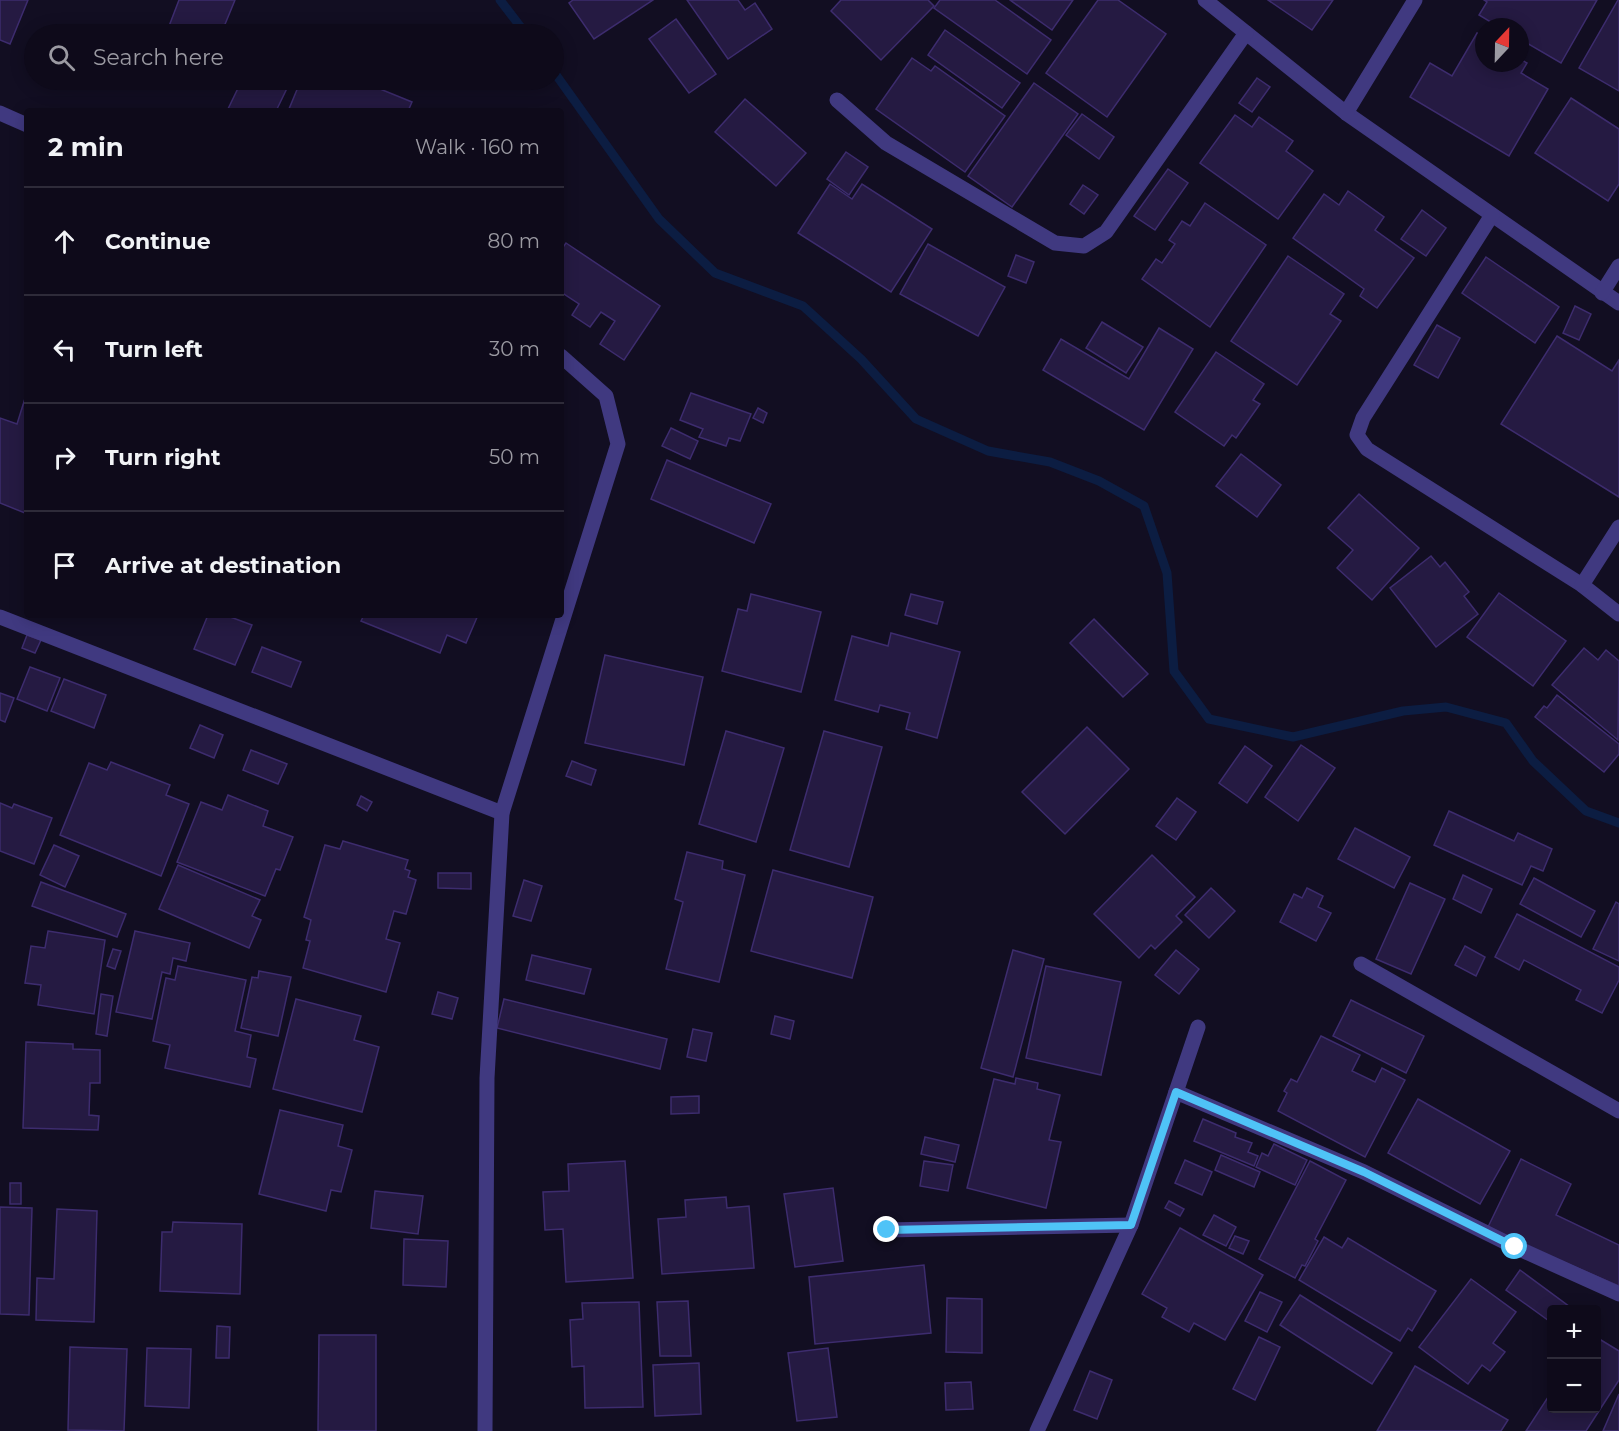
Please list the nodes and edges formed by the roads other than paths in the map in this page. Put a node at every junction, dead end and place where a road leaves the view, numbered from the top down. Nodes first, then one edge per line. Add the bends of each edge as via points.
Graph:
1 (1205, 0) edge
2 (1415, 0) edge
3 (1246, 33) junction
4 (837, 100) dead end
5 (0, 113) edge
6 (1346, 113) junction
7 (24, 124) edge
8 (1492, 215) junction
9 (1619, 266) edge
10 (1602, 293) junction
11 (1619, 303) edge
12 (564, 359) edge
13 (1619, 527) edge
14 (1582, 585) junction
15 (1619, 614) edge
16 (564, 616) edge
17 (0, 617) edge
18 (563, 618) edge
19 (502, 813) junction
20 (1361, 964) dead end
21 (1198, 1027) dead end
22 (1176, 1092) junction
23 (1619, 1111) edge
24 (1131, 1225) junction
25 (887, 1230) dead end
26 (1619, 1294) edge
27 (485, 1431) edge
28 (1037, 1431) edge

1 - 3 street
2 - 6 street
3 - 4 street via 1106,232 1084,246 1055,243 886,143
3 - 6 street
5 - 7 street
6 - 8 street
8 - 10 street
8 - 14 street via 1363,418 1357,435 1367,449
9 - 10 street
10 - 11 street
12 - 16 street via 606,396 618,444
13 - 14 street
14 - 15 street
17 - 19 street
18 - 19 street
19 - 27 street via 487,1078
20 - 23 street
21 - 22 street
22 - 24 street
22 - 26 street via 1364,1172
24 - 25 street
24 - 28 street

